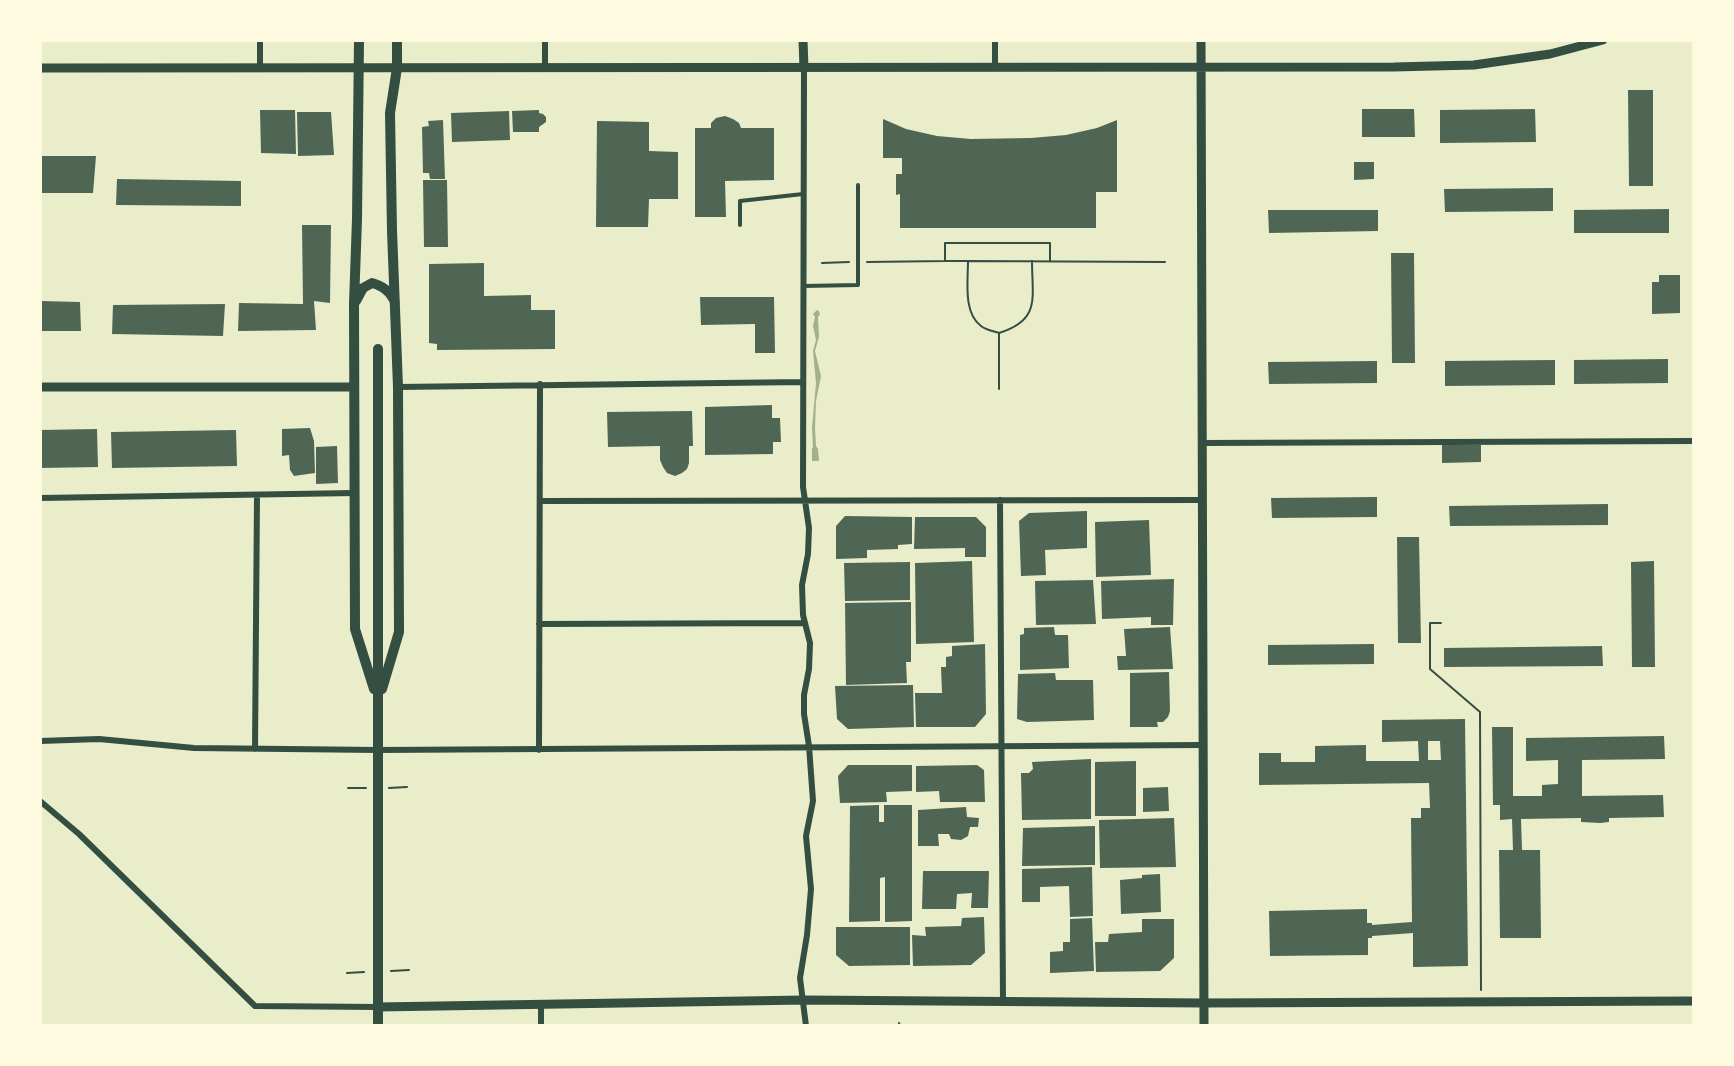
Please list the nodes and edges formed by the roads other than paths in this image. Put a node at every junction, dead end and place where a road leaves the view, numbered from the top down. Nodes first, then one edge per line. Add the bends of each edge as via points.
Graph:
1 (260, 40) edge
2 (359, 40) edge
3 (397, 40) edge
4 (545, 40) edge
5 (803, 40) edge
6 (995, 40) edge
7 (1201, 40) edge
8 (1603, 40) edge
9 (995, 67) junction
10 (1201, 67) junction
11 (40, 68) edge
12 (260, 68) junction
13 (358, 68) junction
14 (397, 68) junction
15 (545, 68) junction
16 (804, 68) junction
17 (858, 185) dead end
18 (803, 194) junction
19 (740, 225) dead end
20 (803, 286) junction
21 (395, 302) junction
22 (354, 304) junction
23 (378, 349) dead end
24 (803, 382) junction
25 (540, 384) junction
26 (40, 387) edge
27 (354, 387) junction
28 (398, 387) junction
29 (1694, 441) edge
30 (1202, 443) junction
31 (355, 493) junction
32 (257, 495) junction
33 (40, 498) edge
34 (805, 500) junction
35 (1000, 500) junction
36 (1202, 500) junction
37 (540, 501) junction
38 (804, 623) junction
39 (539, 624) junction
40 (378, 701) junction
41 (40, 741) edge
42 (1002, 745) junction
43 (1203, 745) junction
44 (809, 746) junction
45 (255, 749) junction
46 (378, 750) junction
47 (539, 750) junction
48 (40, 801) edge
49 (804, 1000) junction
50 (1694, 1000) edge
51 (1003, 1002) junction
52 (1204, 1003) junction
53 (541, 1005) junction
54 (378, 1008) junction
55 (378, 1026) edge
56 (541, 1026) edge
57 (807, 1026) edge
58 (1204, 1026) edge

1 - 12 street
2 - 13 main road
3 - 14 main road
4 - 15 street
5 - 16 street
6 - 9 street
7 - 10 street
8 - 10 street via 1550,54 1474,65
9 - 10 street
9 - 16 street
10 - 30 street
11 - 12 street
12 - 13 street
13 - 14 street
13 - 22 main road
14 - 15 street
14 - 21 main road via 390,113
15 - 16 street
16 - 18 street
17 - 20 lane via 858,285
18 - 19 lane via 740,201
18 - 20 street
20 - 24 street
21 - 22 main road via 383,286 372,283 363,288
21 - 28 main road
22 - 27 main road
23 - 40 main road
24 - 25 street
24 - 34 street
25 - 28 street
25 - 37 street
26 - 27 street
27 - 31 main road
28 - 40 main road via 399,632
29 - 30 street
30 - 36 street
31 - 32 street
31 - 40 main road via 355,629
32 - 33 street
32 - 45 street
34 - 35 street
34 - 37 street
34 - 38 street via 809,528 802,585
35 - 36 street
35 - 42 street
36 - 43 street
37 - 39 street
38 - 39 street
38 - 44 street via 810,642 804,694
39 - 47 street
40 - 46 main road
41 - 45 street via 99,739
42 - 43 street
42 - 44 street
42 - 51 street
43 - 52 street
44 - 47 street
44 - 49 street via 813,801 806,836 811,889 800,978
45 - 46 street
46 - 47 street
46 - 54 main road
48 - 54 street via 79,834 255,1006
49 - 51 street
49 - 53 street
49 - 57 street
50 - 52 street
51 - 52 street
52 - 58 street
53 - 54 street
53 - 56 street
54 - 55 main road

